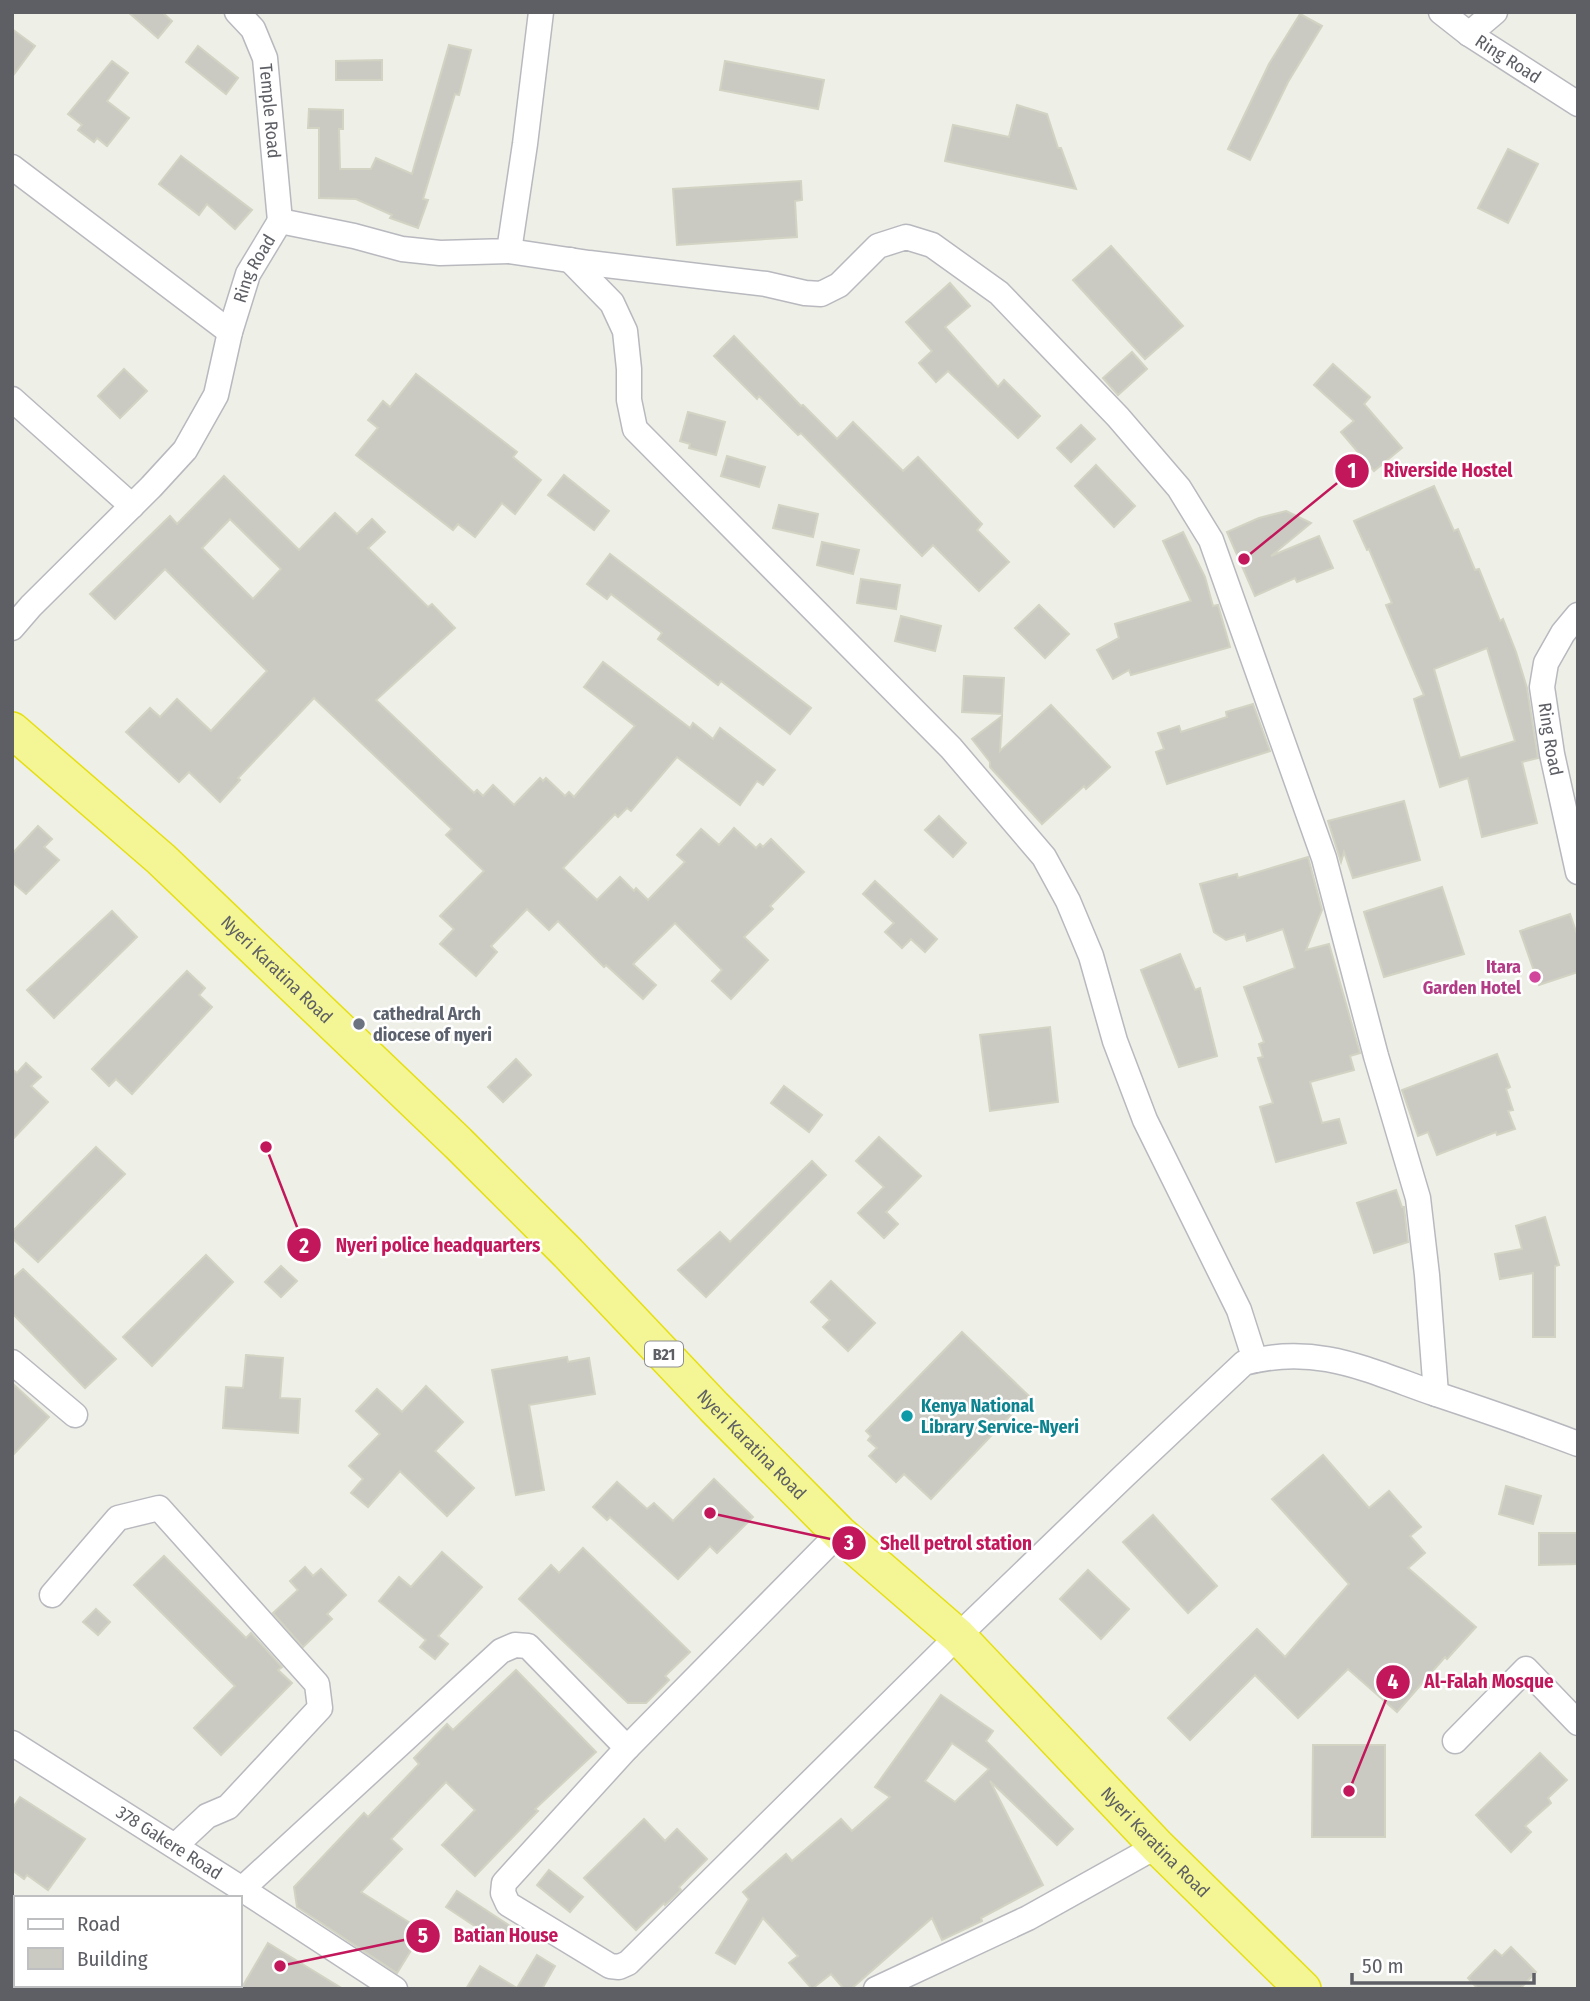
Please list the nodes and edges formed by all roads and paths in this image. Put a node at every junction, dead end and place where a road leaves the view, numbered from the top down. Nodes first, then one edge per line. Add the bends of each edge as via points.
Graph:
1 (237, 12) edge
2 (541, 12) edge
3 (1441, 12) edge
4 (1495, 12) edge
5 (1469, 34) junction
6 (1578, 104) edge
7 (12, 167) edge
8 (280, 221) junction
9 (509, 251) junction
10 (570, 260) junction
11 (230, 332) junction
12 (12, 399) edge
13 (132, 506) junction
14 (1578, 615) edge
15 (12, 628) edge
16 (12, 730) edge
17 (1578, 872) edge
18 (1255, 1360) junction
19 (12, 1362) edge
20 (1436, 1394) junction
21 (75, 1415) dead end
22 (1578, 1444) edge
23 (839, 1533) junction
24 (52, 1595) dead end
25 (958, 1636) junction
26 (1578, 1723) edge
27 (1455, 1741) dead end
28 (12, 1743) edge
29 (626, 1748) junction
30 (175, 1846) junction
31 (1157, 1846) junction
32 (242, 1889) junction
33 (395, 1989) edge
34 (876, 1989) edge
35 (1303, 1989) edge

1 - 8 street, Temple Road via 253,29 265,58
2 - 9 street
3 - 5 street, Ring Road
4 - 5 street
5 - 6 street, Ring Road
7 - 11 street
8 - 9 street, Ring Road via 440,253
8 - 11 street, Ring Road via 248,274
9 - 10 street, Ring Road
10 - 18 street via 612,303 625,331 635,429 951,748 1044,858 1091,956 1115,1041 1145,1120 1240,1310
10 - 20 street, Ring Road via 821,294 838,285 878,246 906,237 932,245 999,293 1179,488 1211,540 1324,858 1418,1198
11 - 13 street, Ring Road via 210,406 185,450
12 - 13 street
13 - 15 street, Ring Road
14 - 17 street, Ring Road via 1546,663 1542,687
16 - 23 highway, Nyeri Karatina Road / B21 via 162,859 458,1143
18 - 20 street via 1289,1355 1355,1364
18 - 25 street via 1244,1363
19 - 21 street
20 - 22 street
23 - 25 highway, Nyeri Karatina Road / B21
23 - 29 street
24 - 30 street via 118,1518 159,1508 317,1684 320,1708 228,1807 207,1816
25 - 29 street via 619,1967 610,1966 508,1904 503,1893 504,1883
25 - 31 highway, Nyeri Karatina Road / B21
26 - 27 street via 1526,1669
28 - 30 street, 378 Gakere Road
29 - 32 street via 528,1646 515,1645 501,1651
30 - 32 street, 378 Gakere Road
31 - 34 street via 1028,1918
31 - 35 highway, Nyeri Karatina Road / B21
32 - 33 street, 378 Gakere Road

